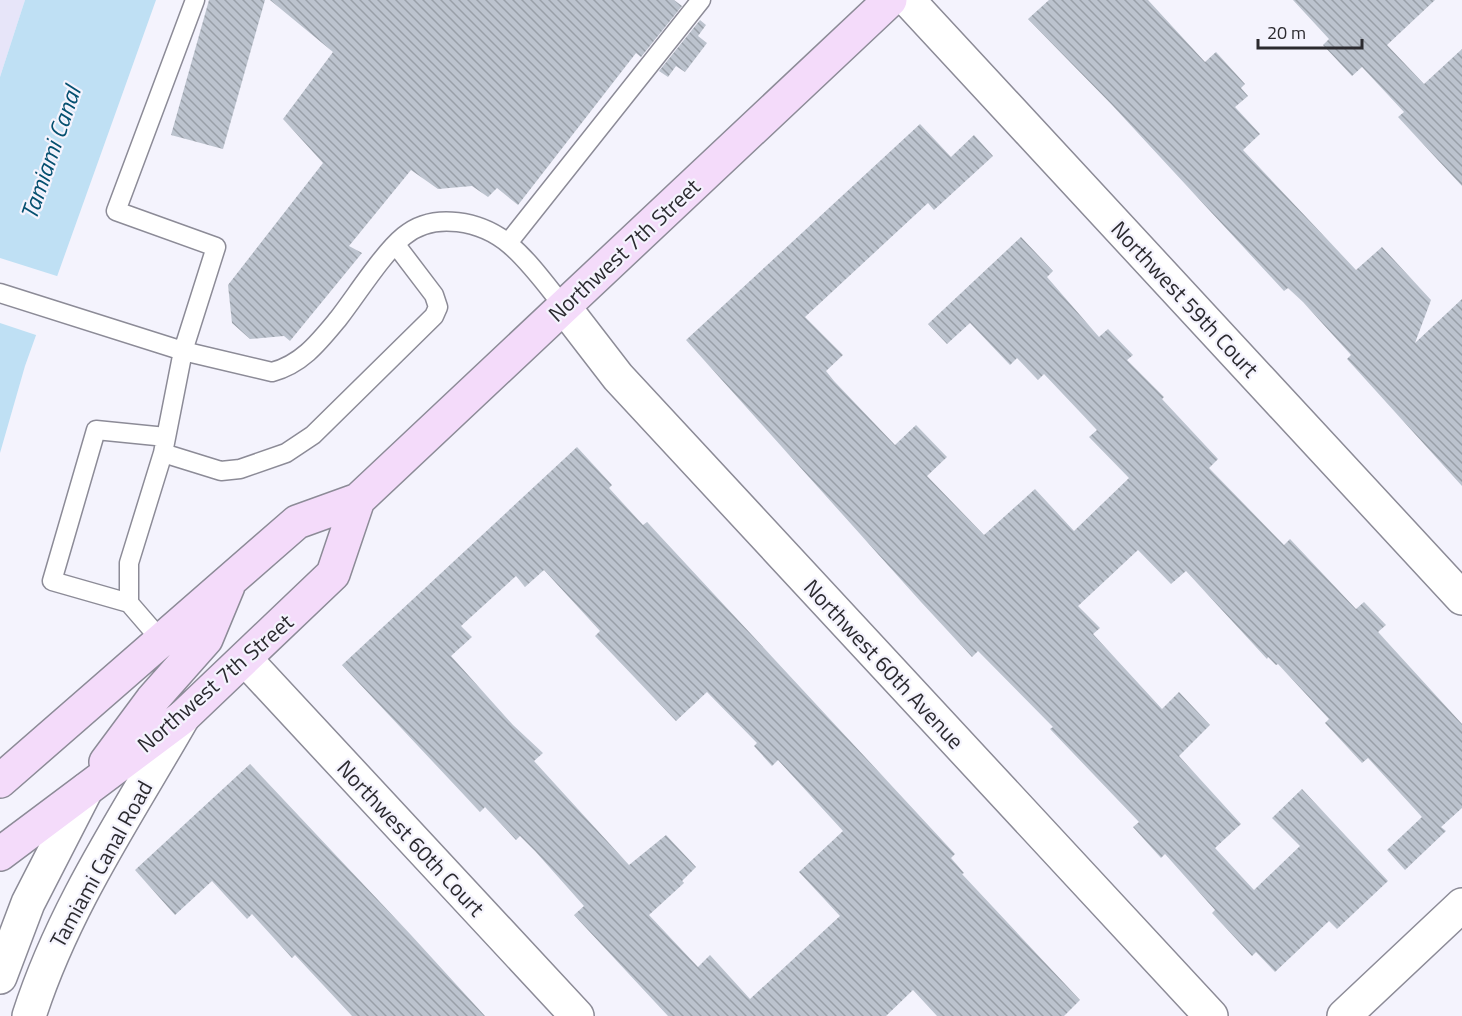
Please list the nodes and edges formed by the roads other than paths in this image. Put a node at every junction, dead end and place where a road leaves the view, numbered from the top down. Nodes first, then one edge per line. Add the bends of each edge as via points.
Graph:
1 (195, 0) edge
2 (701, 0) edge
3 (889, 2) edge
4 (508, 243) junction
5 (396, 245) junction
6 (0, 293) edge
7 (564, 307) junction
8 (183, 351) junction
9 (165, 445) junction
10 (358, 501) junction
11 (232, 577) junction
12 (1462, 598) edge
13 (129, 603) junction
14 (161, 640) junction
15 (246, 660) junction
16 (183, 717) junction
17 (0, 781) edge
18 (86, 790) junction
19 (0, 854) edge
20 (1462, 905) edge
21 (0, 977) edge
22 (29, 1016) edge
23 (577, 1016) edge
24 (1211, 1016) edge
25 (1344, 1016) edge

1 - 8 lane via 116,211 216,247
2 - 4 lane
3 - 7 main road, Northwest 7th Street
3 - 12 street, Northwest 59th Court
4 - 5 lane via 455,221 425,224
4 - 7 lane
5 - 8 lane via 320,342 286,368 260,371
5 - 9 lane via 434,295 438,307 434,316 313,435 286,453 221,471
6 - 8 lane
7 - 10 main road, Northwest 7th Street
7 - 24 street, Northwest 60th Avenue via 618,377
8 - 9 lane
9 - 13 lane via 129,563
9 - 13 lane via 96,430 51,581
10 - 11 main road, Northwest 7th Street via 297,522
10 - 15 main road, Northwest 7th Street via 333,574
11 - 14 main road, Northwest 7th Street
11 - 18 main road via 206,639 152,700
13 - 14 lane
14 - 17 main road, Northwest 7th Street
15 - 16 main road, Northwest 7th Street
15 - 23 street, Northwest 60th Court
16 - 18 main road, Northwest 7th Street
16 - 22 street, Tamiami Canal Road via 59,934
18 - 19 main road, Northwest 7th Street
18 - 21 street, Tamiami Canal Road via 28,903
20 - 25 street

